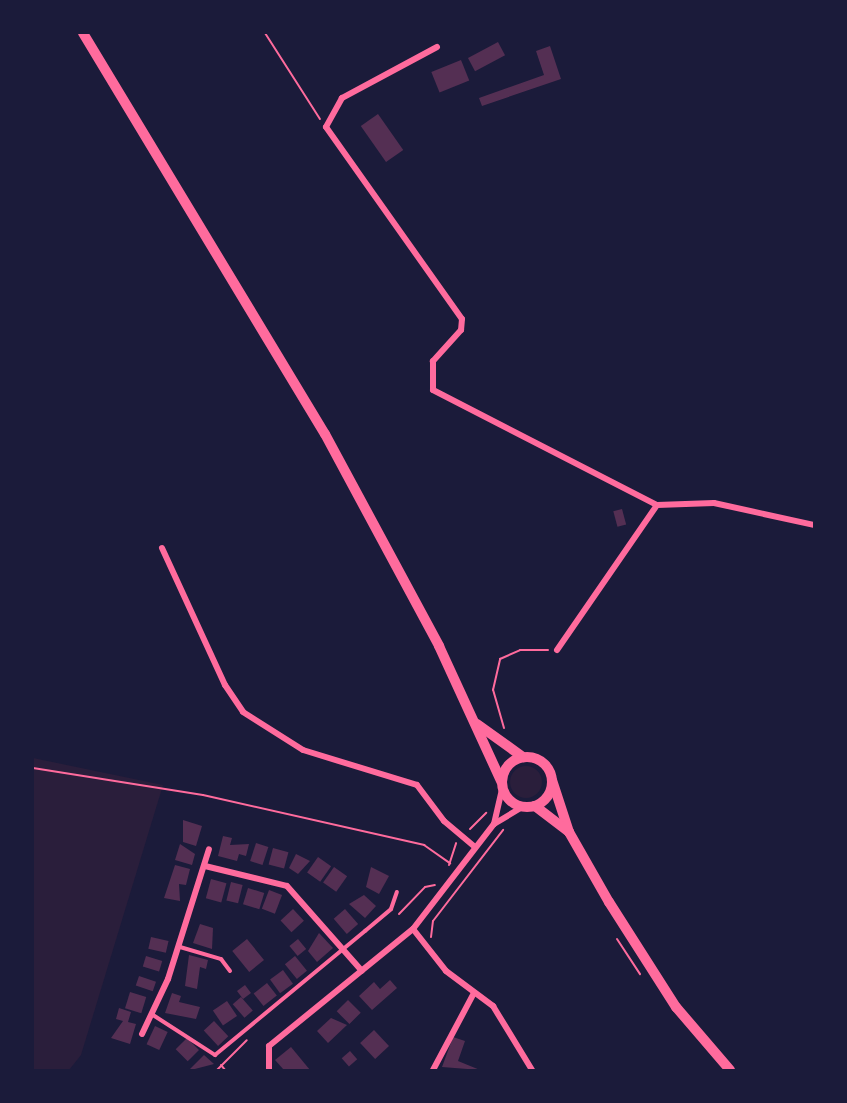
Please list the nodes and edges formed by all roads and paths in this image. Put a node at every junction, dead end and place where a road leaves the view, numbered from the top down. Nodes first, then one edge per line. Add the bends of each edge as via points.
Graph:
1 (83, 33) edge
2 (265, 33) edge
3 (437, 47) dead end
4 (326, 127) junction
5 (657, 505) junction
6 (814, 525) edge
7 (162, 548) dead end
8 (557, 650) joint
9 (474, 722) junction
10 (507, 746) junction
11 (523, 757) junction
12 (33, 768) edge
13 (552, 780) junction
14 (502, 784) junction
15 (535, 806) junction
16 (522, 807) junction
17 (511, 820) dead end
18 (494, 824) junction
19 (569, 832) junction
20 (475, 847) junction
21 (209, 849) dead end
22 (205, 866) junction
23 (460, 870) junction
24 (397, 892) dead end
25 (413, 929) junction
26 (424, 943) junction
27 (180, 947) junction
28 (344, 950) junction
29 (230, 971) dead end
30 (362, 971) junction
31 (474, 993) junction
32 (153, 1015) junction
33 (142, 1034) dead end
34 (269, 1070) edge
35 (433, 1070) edge
36 (531, 1070) edge
37 (730, 1070) edge

1 - 9 main road via 325,434
2 - 4 path
3 - 4 street via 342,98
4 - 5 street via 462,319 461,330 433,361 433,390
5 - 6 street via 714,503
5 - 8 street
7 - 20 street via 243,712 303,750 417,785 444,820
8 - 10 path via 507,652 497,665 493,690
9 - 10 main road
9 - 14 main road
10 - 11 main road
11 - 13 main road via 545,765
11 - 14 main road via 508,765
12 - 23 path via 203,795 424,845
13 - 15 main road via 548,795
13 - 19 main road
14 - 16 main road via 510,801
14 - 18 street
15 - 16 main road
15 - 19 main road
16 - 18 street
17 - 26 path via 460,886
18 - 20 street
19 - 37 main road via 676,1007
20 - 23 street
21 - 22 street
22 - 27 street
22 - 28 street via 287,886
23 - 25 street
24 - 28 lane via 391,909
25 - 26 street
25 - 30 street
26 - 31 street
27 - 29 lane via 221,959
27 - 32 street
28 - 30 street
28 - 32 lane via 215,1055
30 - 34 street via 269,1047
31 - 35 street
31 - 36 street via 493,1006
32 - 33 street

